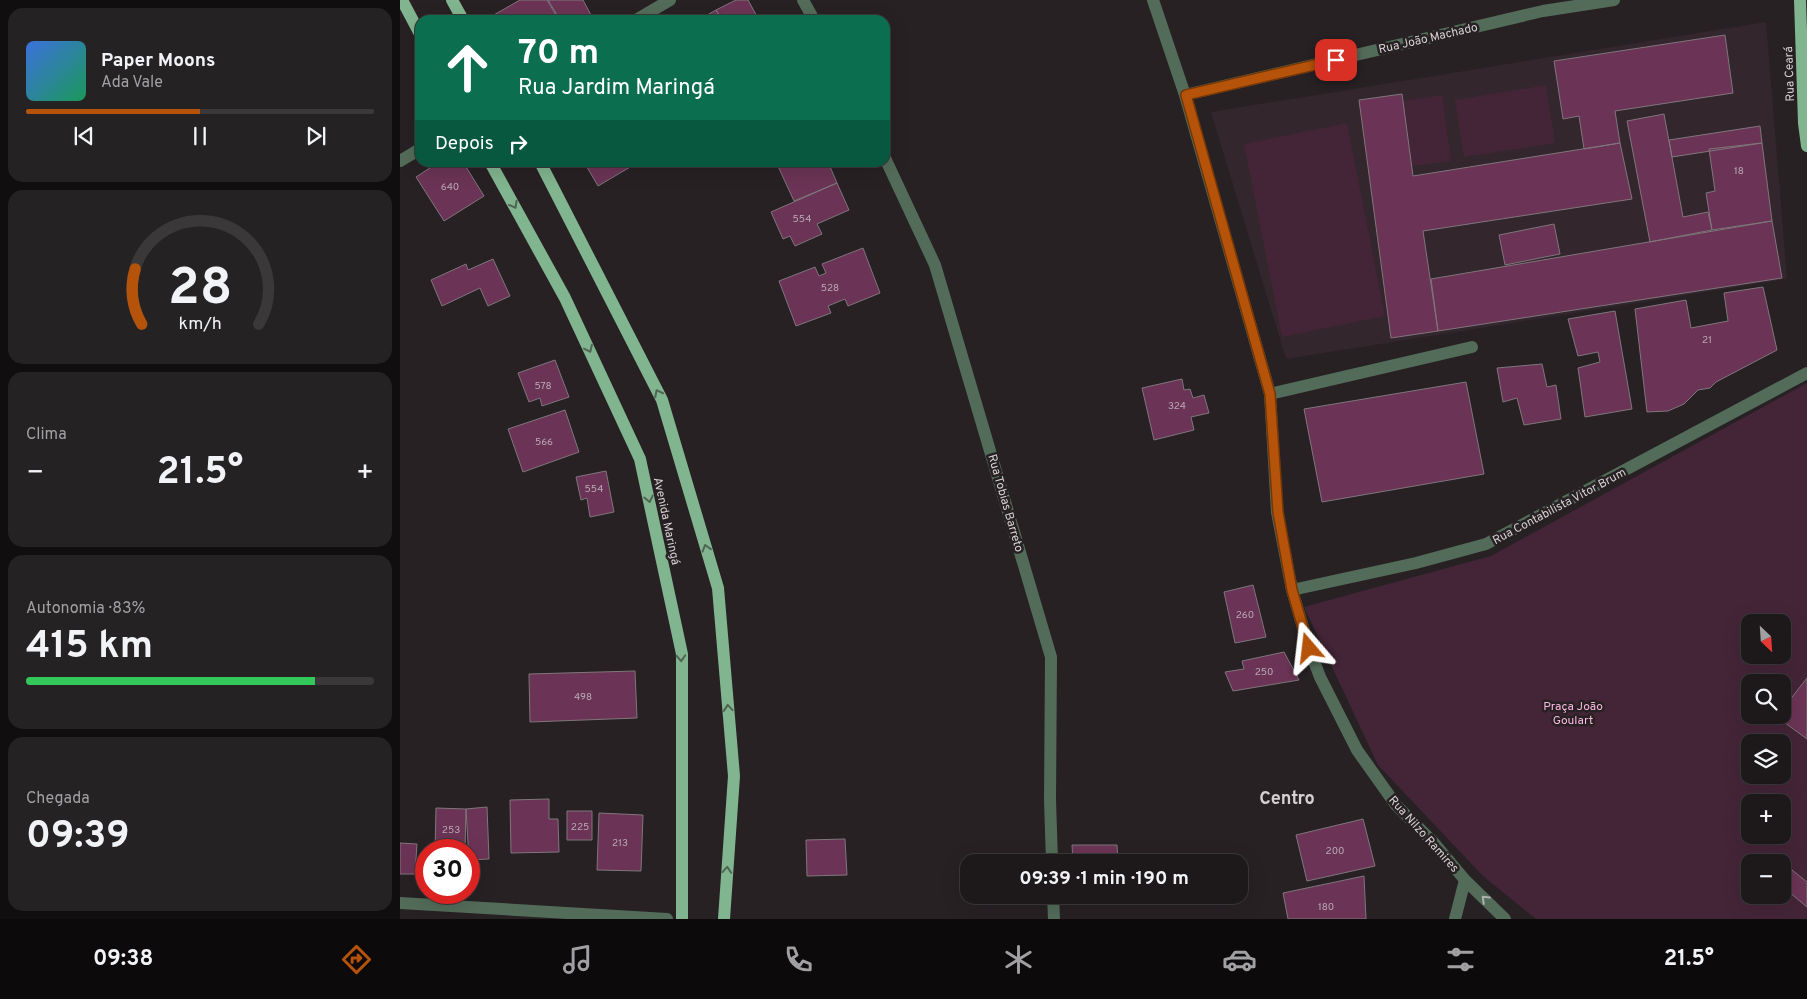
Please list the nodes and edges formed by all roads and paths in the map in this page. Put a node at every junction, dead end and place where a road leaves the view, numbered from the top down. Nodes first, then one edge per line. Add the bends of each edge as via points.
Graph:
1 (402, 0) edge
2 (452, 0) edge
3 (670, 0) edge
4 (803, 0) edge
5 (1153, 0) edge
6 (1614, 0) edge
7 (1800, 0) edge
8 (1541, 5) edge
9 (460, 15) edge
10 (644, 15) edge
11 (811, 15) edge
12 (415, 25) edge
13 (1186, 95) junction
14 (1807, 146) edge
15 (415, 152) edge
16 (400, 161) edge
17 (493, 167) edge
18 (543, 167) edge
19 (889, 167) edge
20 (1472, 347) dead end
21 (1807, 373) edge
22 (1270, 394) junction
23 (1292, 590) junction
24 (1052, 854) edge
25 (1465, 880) junction
26 (400, 903) edge
27 (1054, 904) edge
28 (667, 919) edge
29 (682, 919) edge
30 (724, 919) edge
31 (1054, 919) edge
32 (1455, 919) edge
33 (1505, 919) edge

1 - 12 main road
2 - 9 main road
3 - 10 street
4 - 11 street
5 - 13 street, Rua Nilzo Ramires
6 - 8 street, Rua João Machado
7 - 14 main road, Rua Ceará
8 - 13 street, Rua João Machado
13 - 22 street, Rua Nilzo Ramires
15 - 16 street
17 -> 29 main road, Avenida Maringá via 565,298 640,460 682,654
30 -> 18 main road via 734,776 718,588 662,400
19 - 24 street, Rua Tobias Barreto via 935,265 1051,657
20 - 22 street
21 - 23 street, Rua Contabilista Vitor Brum via 1486,544
22 - 23 street, Rua Nilzo Ramires via 1278,512
23 - 25 street, Rua Nilzo Ramires via 1320,677 1356,750 1396,805 1434,842
25 - 32 street
33 -> 25 street, Rua Nilzo Ramires
26 - 28 street
27 - 31 street

